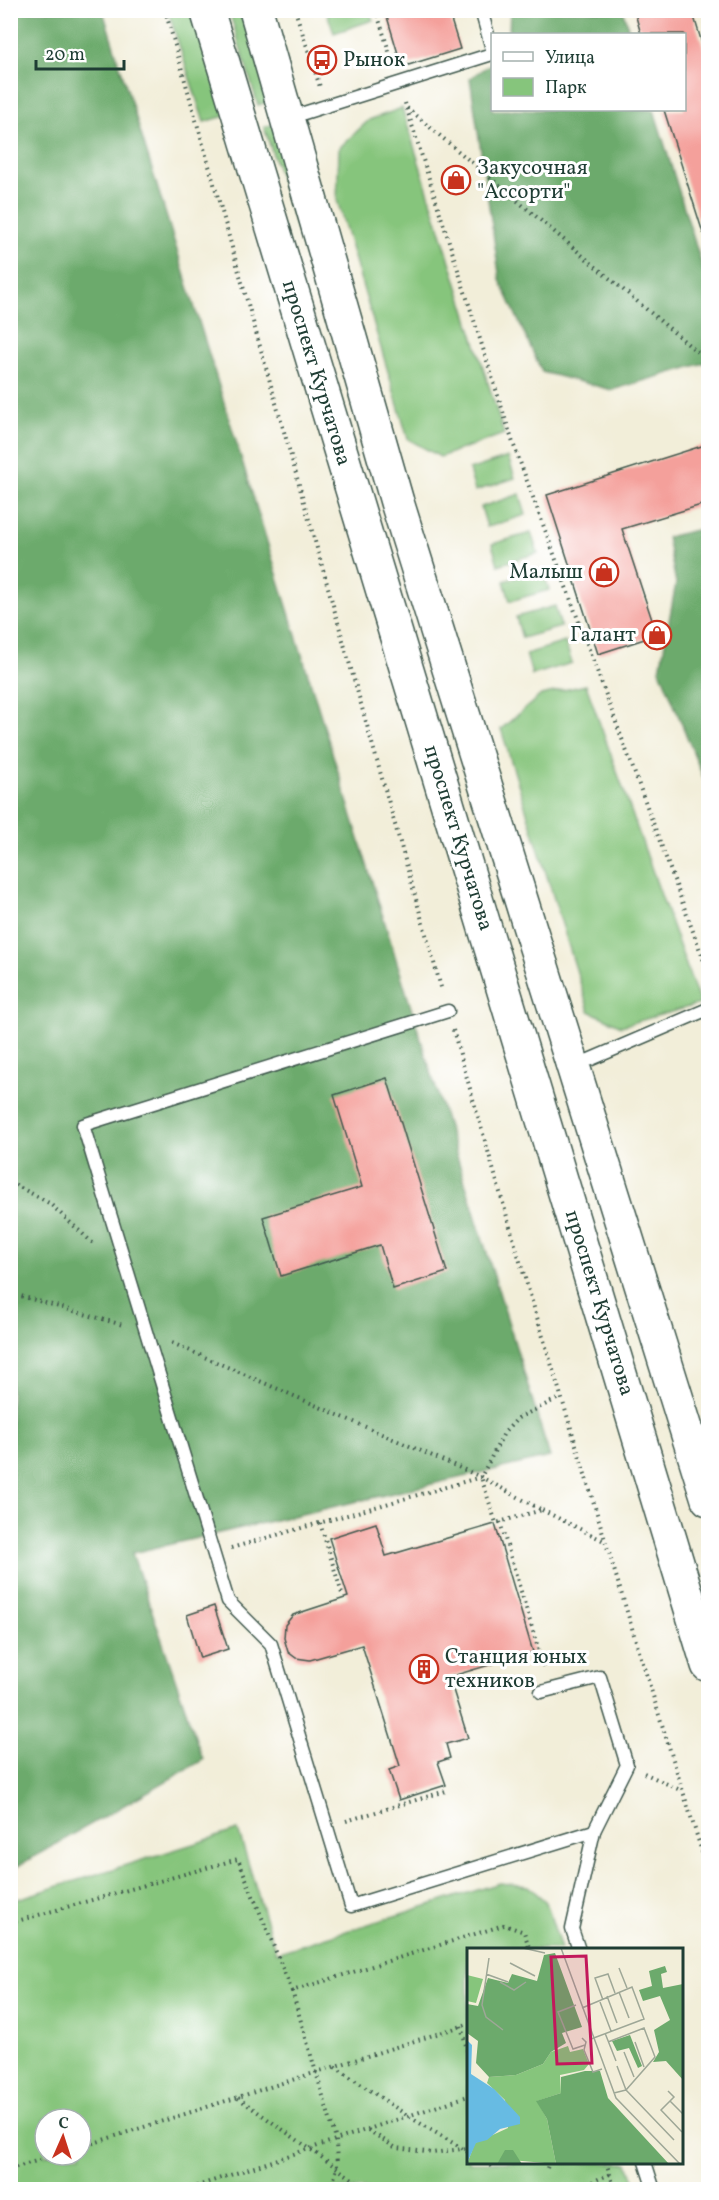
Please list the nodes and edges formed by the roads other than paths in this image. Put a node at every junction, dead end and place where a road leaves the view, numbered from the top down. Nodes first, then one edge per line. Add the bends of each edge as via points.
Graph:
1 (207, 10) edge
2 (256, 10) edge
3 (481, 10) edge
4 (491, 45) edge
5 (491, 54) edge
6 (287, 119) junction
7 (708, 1009) edge
8 (448, 1011) road end
9 (575, 1066) junction
10 (708, 1499) edge
11 (708, 1665) edge
12 (546, 1690) road end
13 (594, 1831) junction
14 (578, 1948) edge
15 (645, 2164) edge
16 (654, 2190) edge

1 - 11 main road, проспект Курчатова
2 - 6 main road, проспект Курчатова
3 - 4 lane
5 - 6 lane
6 - 9 main road, проспект Курчатова via 401,513
7 - 9 lane
8 - 13 lane via 83,1125 228,1601 271,1644 351,1906
9 - 10 main road, проспект Курчатова
12 - 13 lane via 600,1677 627,1765
13 - 14 lane via 573,1929
15 - 16 lane

